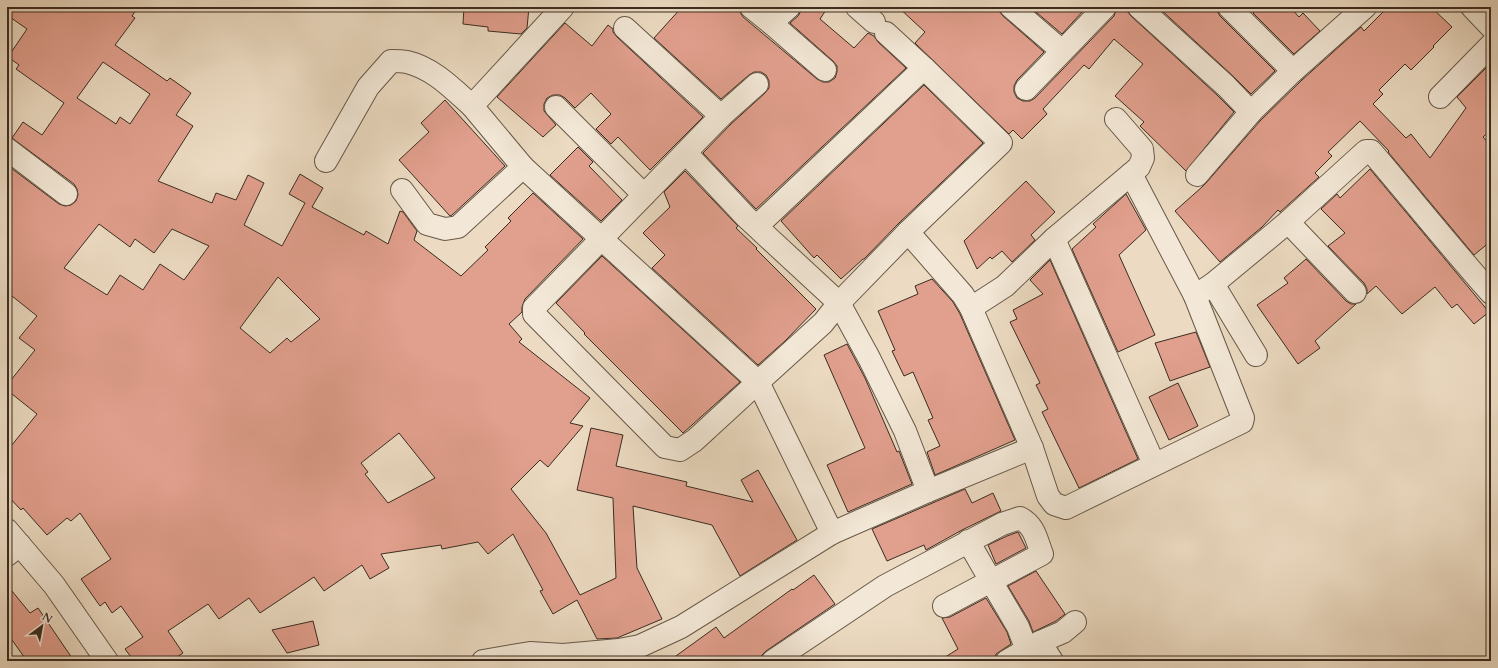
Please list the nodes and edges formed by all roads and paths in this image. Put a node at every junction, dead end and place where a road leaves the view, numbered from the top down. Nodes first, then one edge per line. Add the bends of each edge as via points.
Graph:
1 (564, 7) edge
2 (751, 7) edge
3 (789, 7) edge
4 (857, 7) edge
5 (1011, 7) edge
6 (1104, 7) edge
7 (1139, 7) edge
8 (1229, 7) edge
9 (1472, 7) edge
10 (1357, 9) edge
11 (771, 23) junction
12 (1491, 27) edge
13 (625, 28) dead end
14 (1491, 45) edge
15 (1062, 51) junction
16 (924, 68) junction
17 (825, 70) dead end
18 (1293, 71) junction
19 (757, 84) dead end
20 (1026, 89) dead end
21 (1440, 97) dead end
22 (472, 106) junction
23 (556, 107) dead end
24 (1251, 112) junction
25 (722, 116) junction
26 (1116, 119) dead end
27 (7, 149) edge
28 (686, 153) junction
29 (326, 161) dead end
30 (523, 167) junction
31 (1131, 174) junction
32 (1197, 175) dead end
33 (402, 190) dead end
34 (66, 194) dead end
35 (644, 195) junction
36 (1288, 222) junction
37 (757, 226) junction
38 (908, 232) junction
39 (601, 239) junction
40 (1054, 240) junction
41 (1213, 284) junction
42 (1490, 290) edge
43 (1355, 292) dead end
44 (1195, 296) junction
45 (839, 303) junction
46 (971, 308) junction
47 (1256, 355) dead end
48 (758, 382) junction
49 (1032, 448) junction
50 (1154, 464) junction
51 (928, 491) junction
52 (832, 533) junction
53 (968, 541) junction
54 (11, 544) edge
55 (991, 581) junction
56 (944, 606) dead end
57 (1075, 622) dead end
58 (1034, 646) junction
59 (624, 656) edge
60 (107, 661) edge
61 (483, 661) edge
62 (773, 661) edge
63 (1007, 661) edge
64 (1052, 661) edge

1 - 22 street
2 - 11 street
3 - 11 street
4 - 16 street
5 - 15 street
6 - 15 street
7 - 24 street
8 - 18 street
9 - 12 street
10 - 18 street
11 - 17 street
13 - 25 street
14 - 21 street
15 - 20 street
16 - 37 street
16 - 38 street via 1001,143
18 - 24 street
19 - 25 street
22 - 29 street via 443,80 425,69 407,62 391,61 368,86
22 - 30 street
23 - 35 street
24 - 32 street
25 - 28 street
26 - 31 street via 1142,149 1143,158 1139,167
27 - 34 street
28 - 35 street
28 - 37 street
30 - 33 street via 458,227 445,229 427,224
30 - 39 street
31 - 40 street
31 - 44 street
35 - 39 street
36 - 41 street
36 - 42 street via 1366,151 1371,151
36 - 43 street
37 - 45 street
38 - 45 street
38 - 46 street via 963,295
39 - 48 street
39 - 48 street via 534,308 534,314 665,446 680,450 695,440
40 - 46 street via 1005,286
40 - 50 street
41 - 44 street
41 - 47 street
44 - 50 street via 1243,418 1242,422
45 - 48 street via 823,323
45 - 51 street via 905,431
46 - 49 street
48 - 52 street
49 - 50 street via 1048,496 1054,504 1066,508
49 - 51 street
51 - 52 street
52 - 59 street via 681,627
53 - 55 street
53 - 55 street via 1020,518 1028,522 1034,531 1042,554
53 - 62 street via 884,586
54 - 60 street via 54,585
55 - 56 street
55 - 58 street via 1018,627
57 - 58 street via 1063,632
58 - 63 street
58 - 64 street
59 - 61 street via 530,653

